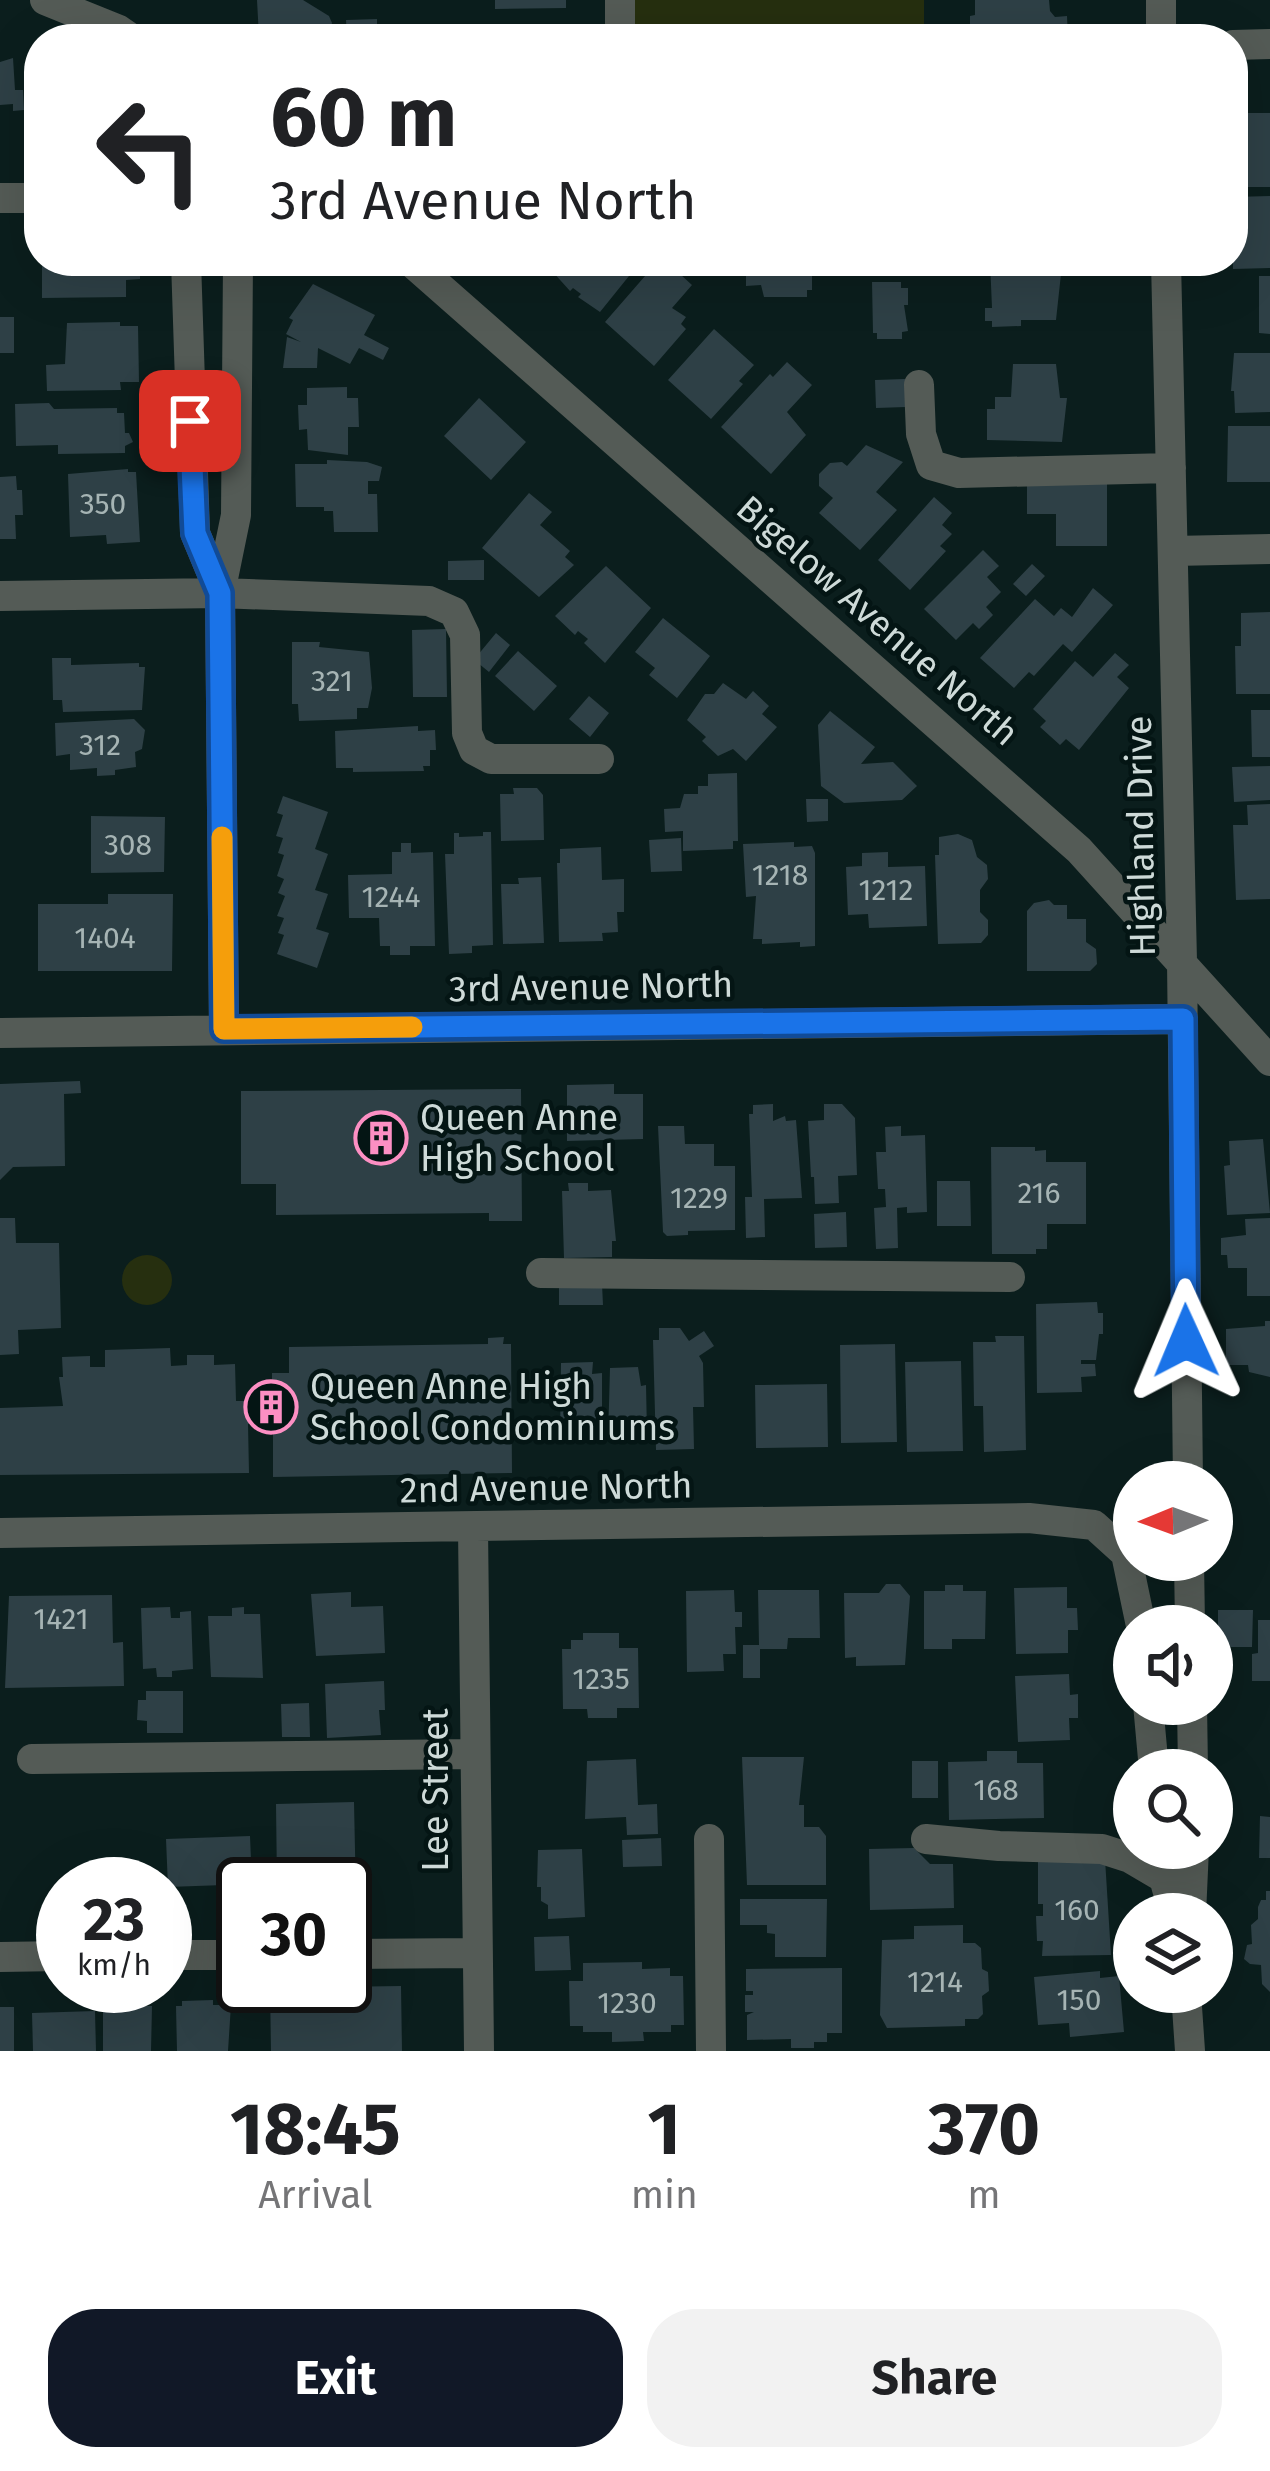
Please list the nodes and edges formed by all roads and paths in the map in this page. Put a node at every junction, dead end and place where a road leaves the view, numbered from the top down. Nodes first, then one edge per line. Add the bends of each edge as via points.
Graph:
1 (45, 0) edge
2 (96, 24) edge
3 (186, 276) edge
4 (238, 276) edge
5 (427, 276) edge
6 (1166, 276) edge
7 (919, 386) dead end
8 (1171, 468) junction
9 (1270, 549) edge
10 (1173, 550) junction
11 (220, 593) junction
12 (0, 596) edge
13 (599, 759) dead end
14 (1182, 961) junction
15 (1183, 1019) junction
16 (224, 1029) junction
17 (0, 1033) edge
18 (1270, 1061) edge
19 (541, 1274) dead end
20 (1010, 1276) dead end
21 (1188, 1461) edge
22 (472, 1528) junction
23 (0, 1533) edge
24 (1137, 1605) edge
25 (474, 1754) junction
26 (32, 1759) dead end
27 (709, 1839) dead end
28 (926, 1839) dead end
29 (1113, 1853) edge
30 (476, 1953) junction
31 (372, 1954) edge
32 (36, 1956) edge
33 (0, 1957) edge
34 (1187, 2013) edge
35 (479, 2051) edge
36 (711, 2051) edge
37 (1190, 2051) edge

1 - 2 street
3 - 11 street via 195,533
4 - 11 street via 236,515
5 - 14 street, Bigelow Avenue North via 1079,850
6 - 8 street, Highland Drive
7 - 8 street via 931,465 959,473
8 - 10 street, Highland Drive
9 - 10 street
10 - 14 street, Highland Drive
11 - 12 street
11 - 13 street via 429,601 454,611 465,635 474,750 490,759
11 - 16 street
14 - 15 street, Highland Drive
14 - 18 street, Bigelow Avenue North
15 - 16 street, 3rd Avenue North
15 - 21 street, Highland Drive
16 - 17 street, 3rd Avenue North
19 - 20 street
22 - 23 street, 2nd Avenue North
22 - 24 street, 2nd Avenue North via 1029,1518 1094,1525 1126,1554
22 - 25 street, Lee Street
25 - 26 street
25 - 30 street, Lee Street
27 - 36 street
28 - 29 street
30 - 31 street
30 - 35 street, Lee Street
32 - 33 street
34 - 37 street

